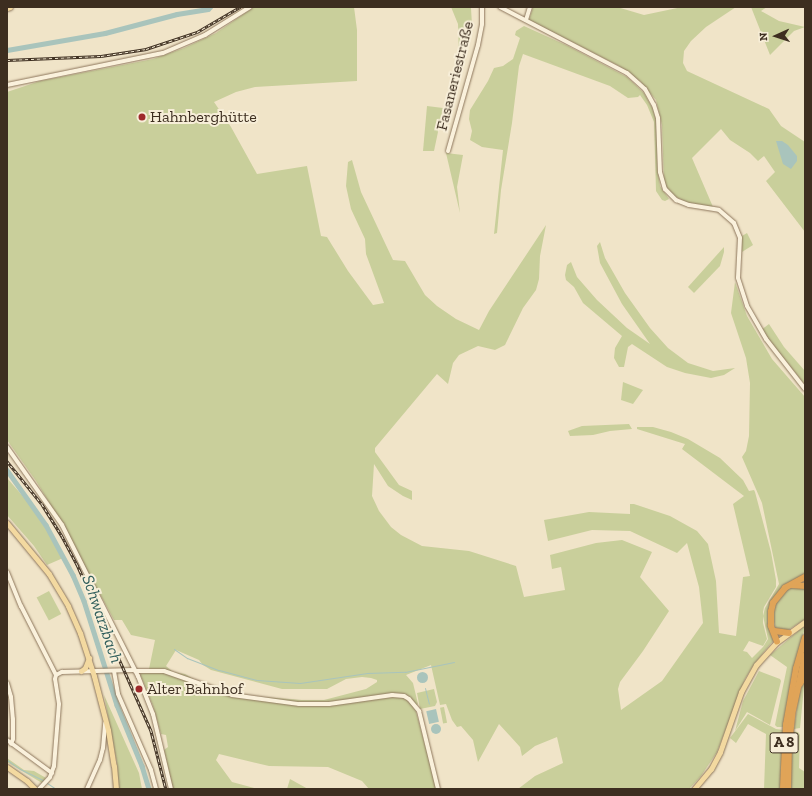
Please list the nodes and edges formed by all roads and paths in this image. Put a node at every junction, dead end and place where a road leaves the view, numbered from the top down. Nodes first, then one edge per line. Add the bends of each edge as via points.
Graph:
1 (10, 7) edge
2 (250, 7) edge
3 (482, 7) edge
4 (500, 7) edge
5 (530, 7) edge
6 (7, 8) edge
7 (526, 20) junction
8 (7, 85) edge
9 (448, 151) dead end
10 (805, 389) edge
11 (7, 446) edge
12 (7, 524) edge
13 (7, 572) edge
14 (805, 577) edge
15 (790, 585) junction
16 (805, 586) edge
17 (771, 622) junction
18 (804, 623) edge
19 (775, 631) junction
20 (789, 633) junction
21 (805, 638) edge
22 (777, 642) junction
23 (805, 656) edge
24 (89, 658) junction
25 (134, 670) junction
26 (81, 671) junction
27 (93, 671) junction
28 (112, 671) junction
29 (56, 675) junction
30 (805, 675) edge
31 (7, 683) edge
32 (796, 696) junction
33 (105, 716) junction
34 (7, 740) edge
35 (11, 744) junction
36 (7, 767) edge
37 (52, 773) junction
38 (35, 789) edge
39 (40, 789) edge
40 (87, 789) edge
41 (116, 789) edge
42 (156, 789) edge
43 (171, 789) edge
44 (438, 789) edge
45 (694, 789) edge
46 (783, 789) edge
47 (788, 789) edge

1 - 6 main road
2 - 8 street via 205,35 163,52
3 - 9 street, Fasaneriestraße via 478,44
4 - 7 street
5 - 7 street
7 - 10 street via 626,73 644,89 654,105 659,123 660,172 663,186 676,200 719,210 734,223 740,238 738,278 747,306 766,339
11 - 25 street via 62,525 110,617
12 - 24 main road via 32,552 60,592 76,622
13 - 29 street
14 - 15 highway
15 - 16 highway
15 - 17 highway via 779,594 774,603
17 - 19 highway
17 - 22 highway via 772,633
18 - 20 main road
19 - 20 highway
19 - 22 highway via 778,636
20 - 22 main road
21 - 46 highway, A 8 via 794,676 786,725
22 - 45 main road via 756,665 741,692 720,752
23 - 32 highway, A 8
24 - 26 main road
24 - 27 main road
25 - 28 street
25 - 43 street via 148,698
25 - 44 street via 164,671 232,695 278,702 319,704 404,696 419,711
26 - 27 street
26 - 29 street via 62,672
27 - 28 street
27 - 33 main road
28 - 42 street via 118,694 151,770
29 - 37 street via 59,704
30 - 32 highway
31 - 35 street via 13,713
32 - 47 highway, A 8 via 789,746
33 - 40 street via 99,765
33 - 41 main road
34 - 35 street
35 - 37 street
36 - 38 main road via 27,780
37 - 39 street

